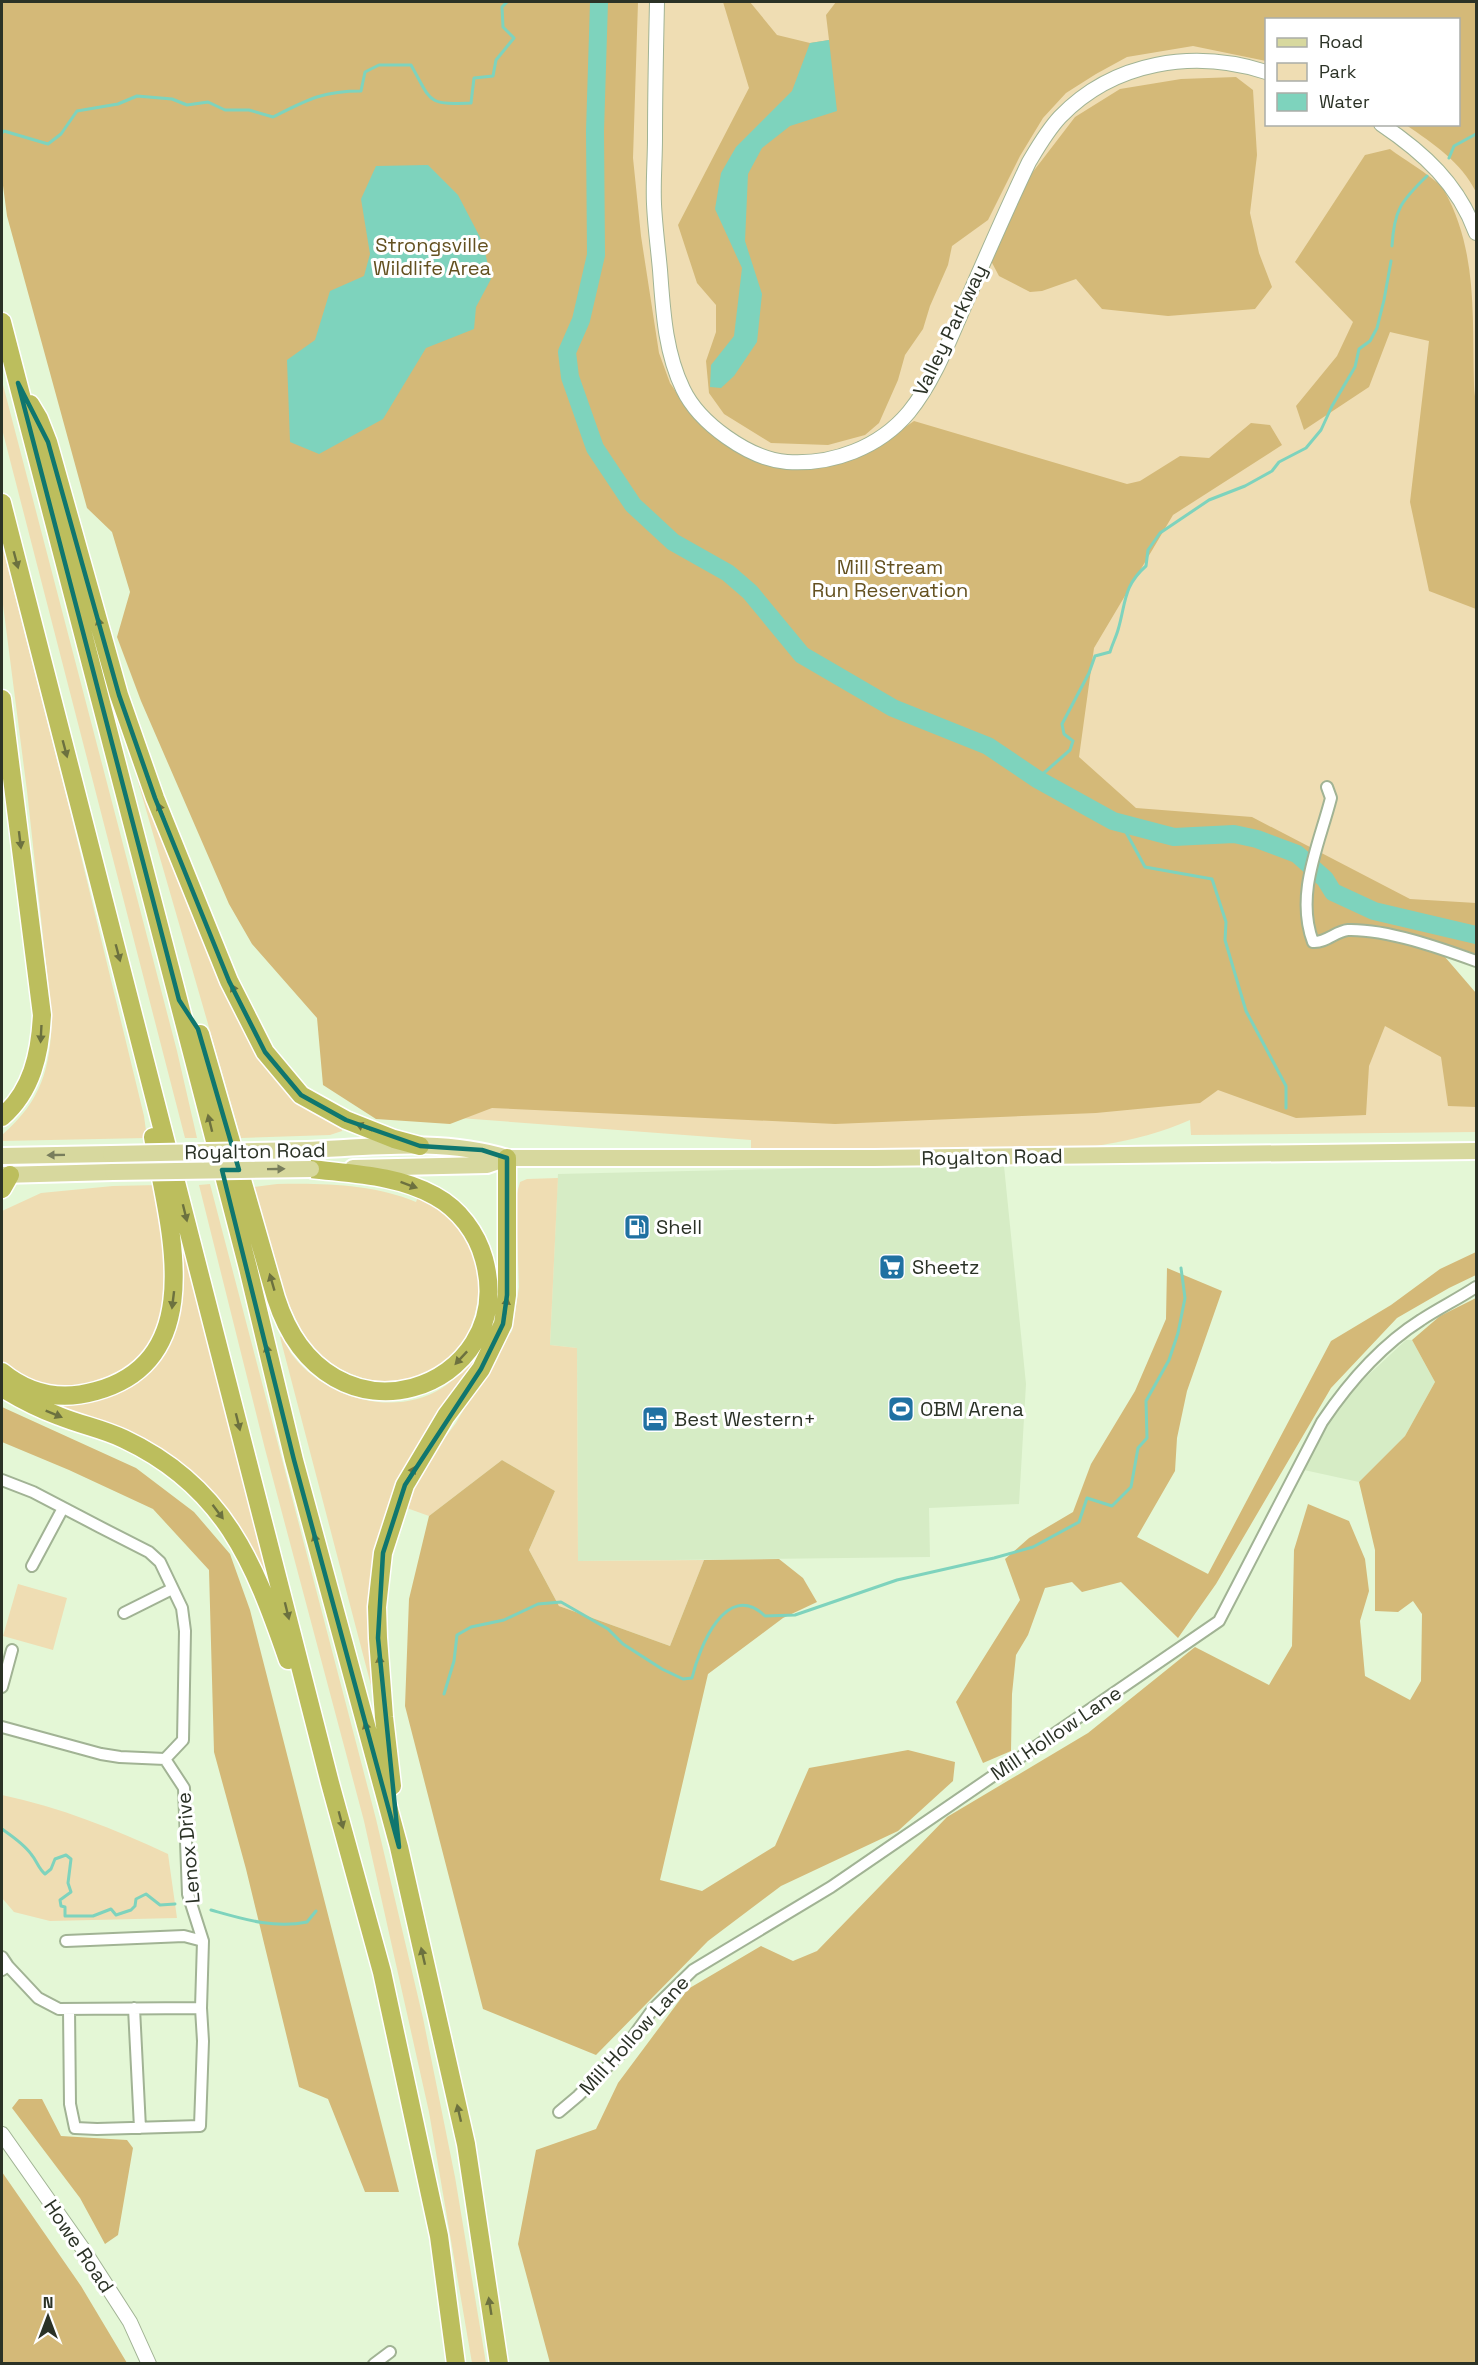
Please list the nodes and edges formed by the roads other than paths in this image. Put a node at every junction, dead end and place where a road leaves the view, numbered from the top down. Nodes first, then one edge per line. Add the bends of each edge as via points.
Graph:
1 (657, 2) edge
2 (1265, 72) edge
3 (1384, 126) edge
4 (1476, 233) edge
5 (2, 322) edge
6 (18, 383) junction
7 (2, 504) edge
8 (2, 699) edge
9 (1328, 787) dead end
10 (1476, 961) edge
11 (129, 994) junction
12 (179, 1000) junction
13 (2, 1117) edge
14 (420, 1146) junction
15 (1476, 1151) edge
16 (2, 1156) edge
17 (507, 1158) junction
18 (310, 1169) junction
19 (4, 1180) edge
20 (1476, 1287) edge
21 (2, 1372) edge
22 (2, 1388) edge
23 (2, 1480) edge
24 (63, 1508) junction
25 (32, 1566) dead end
26 (172, 1589) junction
27 (124, 1613) dead end
28 (12, 1650) dead end
29 (2, 1687) edge
30 (2, 1727) edge
31 (165, 1759) junction
32 (330, 1783) junction
33 (399, 1847) junction
34 (66, 1941) dead end
35 (203, 1941) junction
36 (4, 1964) edge
37 (134, 2008) junction
38 (201, 2008) junction
39 (69, 2009) junction
40 (559, 2112) dead end
41 (140, 2128) junction
42 (2, 2134) edge
43 (390, 2352) dead end
44 (149, 2364) edge
45 (374, 2364) edge
46 (456, 2364) edge
47 (499, 2364) edge

1 - 2 street, Valley Parkway via 654,202 663,314 675,369 695,408 724,435 760,456 782,462 824,461 847,455 890,431 909,412 926,388 952,334 1029,162 1044,136 1076,102 1116,76 1169,62 1223,62
3 - 4 street via 1408,142 1445,177 1459,196
5 - 6 highway
6 - 12 highway
14 -> 6 highway via 346,1120 301,1095 264,1052 230,981 155,798 118,695 48,442
7 -> 11 highway
8 -> 13 highway via 42,1015 34,1068 23,1092
9 - 10 street via 1330,798 1305,897 1313,942 1344,930 1368,931
11 -> 21 highway via 171,1237 171,1315 153,1354 138,1370 109,1388 82,1395 54,1396 26,1388
11 -> 32 highway
18 -> 12 highway via 406,1184 434,1195 466,1222 487,1269 487,1306 471,1346 446,1373 404,1390 358,1389 321,1370 292,1336 276,1298 198,1029
33 -> 12 highway via 294,1460
14 -> 16 main road, Royalton Road, bridge
14 - 17 main road, Royalton Road via 482,1150
15 - 17 main road, Royalton Road
17 - 18 main road, Royalton Road via 487,1165
33 -> 17 highway via 378,1638 383,1553 405,1485 440,1425 481,1369 503,1324 507,1295
19 -> 18 main road, Royalton Road, bridge via 113,1172
20 - 40 street, Mill Hollow Lane via 1394,1339 1342,1392 1322,1422 1219,1621 831,1887 693,1970 653,2009 622,2052
22 -> 32 highway via 60,1417 124,1439 185,1476 207,1498 240,1545 265,1593
23 - 24 street
24 - 25 street
24 - 26 street via 154,1556
26 - 27 street
26 - 31 street via 182,1608 185,1631 183,1737
28 - 29 street
30 - 31 street via 101,1754
31 - 35 street, Lenox Drive via 183,1784 188,1894
32 -> 46 highway via 382,1972 439,2236
47 -> 33 highway via 466,2144
34 - 35 street via 184,1936
35 - 38 street, Lenox Drive
36 - 39 street via 38,1998 58,2009
37 - 38 street
37 - 39 street
37 - 41 street
38 - 41 street, Lenox Drive via 200,2126
39 - 41 street, Lenox Drive via 70,2104 75,2128
42 - 44 street, Howe Road via 130,2322
43 - 45 street

